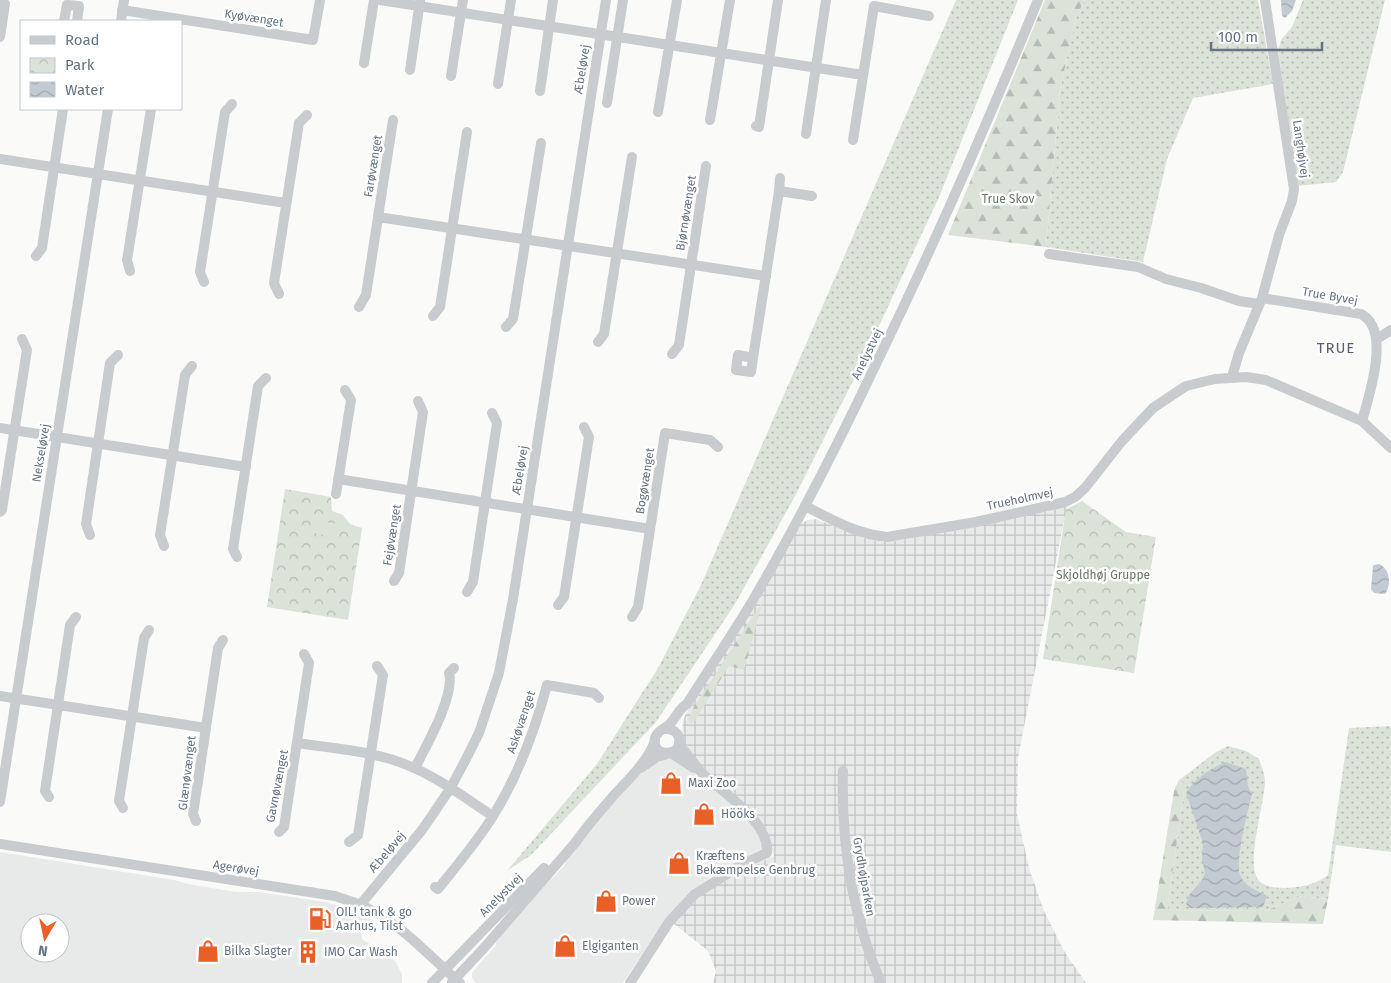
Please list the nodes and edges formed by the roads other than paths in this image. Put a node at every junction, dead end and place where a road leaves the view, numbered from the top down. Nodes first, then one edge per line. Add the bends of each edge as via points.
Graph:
1 (320, 0) edge
2 (374, 0) edge
3 (380, 0) edge
4 (463, 0) edge
5 (511, 0) edge
6 (553, 0) edge
7 (606, 0) edge
8 (624, 0) edge
9 (677, 0) edge
10 (730, 0) edge
11 (778, 0) edge
12 (826, 0) edge
13 (1038, 0) edge
14 (1264, 0) edge
15 (420, 3) edge
16 (0, 4) edge
17 (123, 5) edge
18 (461, 12) junction
19 (929, 16) dead end
20 (1, 20) edge
21 (64, 20) edge
22 (77, 20) edge
23 (121, 20) edge
24 (508, 20) junction
25 (549, 26) junction
26 (600, 34) junction
27 (618, 36) junction
28 (0, 37) edge
29 (670, 45) junction
30 (721, 53) junction
31 (768, 60) junction
32 (364, 63) dead end
33 (816, 67) junction
34 (410, 70) dead end
35 (863, 74) junction
36 (451, 76) dead end
37 (498, 84) dead end
38 (540, 91) dead end
39 (607, 103) dead end
40 (232, 104) dead end
41 (63, 110) edge
42 (108, 110) edge
43 (151, 110) edge
44 (658, 112) dead end
45 (307, 115) dead end
46 (393, 120) dead end
47 (710, 120) dead end
48 (756, 126) dead end
49 (467, 132) dead end
50 (806, 134) dead end
51 (853, 140) dead end
52 (541, 144) dead end
53 (632, 157) dead end
54 (0, 159) edge
55 (706, 166) dead end
56 (55, 167) junction
57 (98, 173) junction
58 (780, 178) dead end
59 (139, 181) junction
60 (779, 191) junction
61 (212, 192) junction
62 (812, 196) dead end
63 (286, 204) junction
64 (378, 217) junction
65 (452, 228) junction
66 (526, 240) junction
67 (567, 246) junction
68 (617, 254) junction
69 (1049, 254) dead end
70 (36, 256) dead end
71 (690, 265) junction
72 (130, 271) dead end
73 (766, 276) junction
74 (204, 282) dead end
75 (279, 294) dead end
76 (1260, 301) junction
77 (359, 307) dead end
78 (433, 316) dead end
79 (506, 327) dead end
80 (1391, 330) edge
81 (1380, 337) junction
82 (22, 339) dead end
83 (598, 342) dead end
84 (672, 354) dead end
85 (118, 355) dead end
86 (753, 358) dead end
87 (192, 366) dead end
88 (1232, 377) junction
89 (266, 378) dead end
90 (345, 390) dead end
91 (418, 401) dead end
92 (492, 413) dead end
93 (1362, 421) junction
94 (584, 427) dead end
95 (0, 428) edge
96 (14, 430) junction
97 (56, 436) junction
98 (98, 443) junction
99 (718, 447) dead end
100 (1391, 448) edge
101 (172, 455) junction
102 (246, 467) junction
103 (338, 479) junction
104 (412, 491) junction
105 (336, 494) dead end
106 (485, 503) junction
107 (805, 506) junction
108 (527, 509) junction
109 (0, 512) edge
110 (576, 517) junction
111 (650, 529) junction
112 (90, 535) dead end
113 (164, 546) dead end
114 (236, 556) dead end
115 (394, 581) dead end
116 (467, 592) dead end
117 (558, 605) dead end
118 (76, 617) dead end
119 (632, 617) dead end
120 (150, 630) dead end
121 (223, 640) dead end
122 (304, 654) dead end
123 (377, 666) dead end
124 (454, 668) dead end
125 (0, 696) edge
126 (599, 698) dead end
127 (16, 699) junction
128 (687, 704) junction
129 (58, 706) junction
130 (131, 717) junction
131 (206, 728) junction
132 (664, 729) junction
133 (655, 741) junction
134 (679, 741) junction
135 (298, 743) junction
136 (669, 753) junction
137 (371, 754) junction
138 (415, 768) junction
139 (638, 770) junction
140 (700, 770) junction
141 (842, 771) dead end
142 (450, 789) junction
143 (49, 797) dead end
144 (0, 802) edge
145 (123, 808) dead end
146 (493, 816) junction
147 (196, 821) dead end
148 (588, 825) junction
149 (279, 832) dead end
150 (350, 842) dead end
151 (0, 844) edge
152 (435, 887) dead end
153 (360, 904) junction
154 (445, 969) junction
155 (455, 982) edge
156 (432, 983) edge
157 (630, 983) edge
158 (881, 983) edge

1 - 17 street, Kyøvænget via 313,40
2 - 32 street
3 - 15 street
4 - 18 street
5 - 24 street
6 - 25 street
7 - 26 street, Æbeløvej
8 - 27 street
9 - 29 street
10 - 30 street
11 - 31 street
12 - 33 street
13 - 107 street, Anelystvej via 922,269
14 - 76 street, Langhøjvej via 1294,189
15 - 18 street
15 - 34 street
16 - 20 street via 5,4
17 - 23 street
18 - 24 street
18 - 36 street
19 - 35 street via 874,6
20 - 28 street
21 - 22 street via 67,5 79,6
24 - 25 street
24 - 37 street
25 - 26 street
25 - 38 street
26 - 27 street
26 - 67 street, Æbeløvej
27 - 29 street
27 - 39 street
29 - 30 street
29 - 44 street
30 - 31 street
30 - 47 street
31 - 33 street
31 - 48 street via 759,126
33 - 35 street
33 - 50 street
35 - 51 street
40 - 61 street via 225,112
41 - 56 street
42 - 57 street, Nekseløvej
43 - 59 street
45 - 63 street via 299,123
46 - 64 street, Farøvænget
49 - 65 street
52 - 66 street
53 - 68 street
54 - 56 street
55 - 71 street, Bjørnøvænget
56 - 57 street
56 - 70 street via 42,248
57 - 59 street
57 - 97 street, Nekseløvej
58 - 60 street
59 - 61 street
59 - 72 street via 127,260
60 - 62 street
60 - 73 street
61 - 63 street
61 - 74 street via 200,272
63 - 75 street via 274,282
64 - 65 street
64 - 77 street, Farøvænget via 366,295
65 - 66 street
65 - 78 street via 440,307
66 - 67 street
66 - 79 street via 513,319
67 - 68 street, Bjørnøvænget
67 - 108 street, Æbeløvej
68 - 71 street, Bjørnøvænget
68 - 83 street via 604,334
69 - 76 street via 1138,267 1239,301
71 - 73 street, Bjørnøvænget
71 - 84 street, Bjørnøvænget via 679,344
73 - 86 street
76 - 81 street, True Byvej via 1361,314 1375,324
76 - 88 street
80 - 81 street
81 - 93 street via 1380,354
82 - 96 street via 26,350
85 - 98 street via 110,363
87 - 101 street via 185,375
88 - 93 street via 1266,380
88 - 107 street, Trueholmvej via 1198,382 1152,408 1085,488 1075,497 1058,504 887,537 850,529
89 - 102 street via 258,386
90 - 103 street via 351,400
91 - 104 street, Fejøvænget via 423,412
92 - 106 street via 497,423
93 - 100 street
94 - 110 street via 589,437
95 - 96 street
96 - 97 street
96 - 109 street
97 - 98 street
97 - 127 street, Nekseløvej
98 - 101 street
98 - 112 street via 86,524
99 - 111 street, Bogøvænget via 710,440 665,433
101 - 102 street
101 - 113 street via 160,535
102 - 114 street via 233,549
103 - 104 street, Fejøvænget
103 - 105 street
104 - 106 street, Fejøvænget
104 - 115 street, Fejøvænget via 399,573
106 - 108 street, Fejøvænget
106 - 116 street via 473,582
107 - 128 street, Anelystvej via 753,599
108 - 110 street, Bogøvænget
108 - 142 street, Æbeløvej via 499,673 479,733
110 - 111 street, Bogøvænget
110 - 117 street via 564,597
111 - 119 street, Bogøvænget via 638,608
118 - 129 street via 70,625
120 - 130 street via 144,638
121 - 131 street, Glænøvænget via 218,648
122 - 135 street, Gavnøvænget via 309,663
123 - 137 street via 383,674
124 - 138 street via 449,673 451,681 443,708
125 - 127 street, Glænøvænget
126 - 146 street, Askøvænget via 594,693 546,685 529,740
127 - 129 street, Glænøvænget
127 - 144 street, Nekseløvej
128 - 132 street, Anelystvej
128 - 134 street, Anelystvej
129 - 130 street, Glænøvænget
129 - 143 street via 45,791
130 - 131 street, Glænøvænget
130 - 145 street via 119,801
131 - 147 street, Glænøvænget via 193,814
132 - 133 street via 656,735
132 - 134 street via 674,730
133 - 136 street via 658,750
133 - 139 street, Anelystvej
134 - 136 street via 676,750
134 - 140 street
135 - 137 street, Gavnøvænget
135 - 149 street, Gavnøvænget via 284,827
136 - 139 street, Anelystvej
136 - 140 street
137 - 138 street, Gavnøvænget
137 - 150 street via 358,835
138 - 142 street, Gavnøvænget
139 - 148 street, Anelystvej
140 - 157 street via 756,822 767,843 767,853 695,894 669,922
141 - 158 street, Grydhøjparken via 845,845 856,908
142 - 146 street
142 - 153 street, Æbeløvej via 422,830
146 - 152 street, Askøvænget via 438,889
148 - 154 street, Anelystvej
148 - 155 street, Anelystvej
151 - 153 street, Agerøvej via 335,896
153 - 154 street, Agerøvej via 401,930
154 - 155 street, Agerøvej
154 - 156 street, Anelystvej

